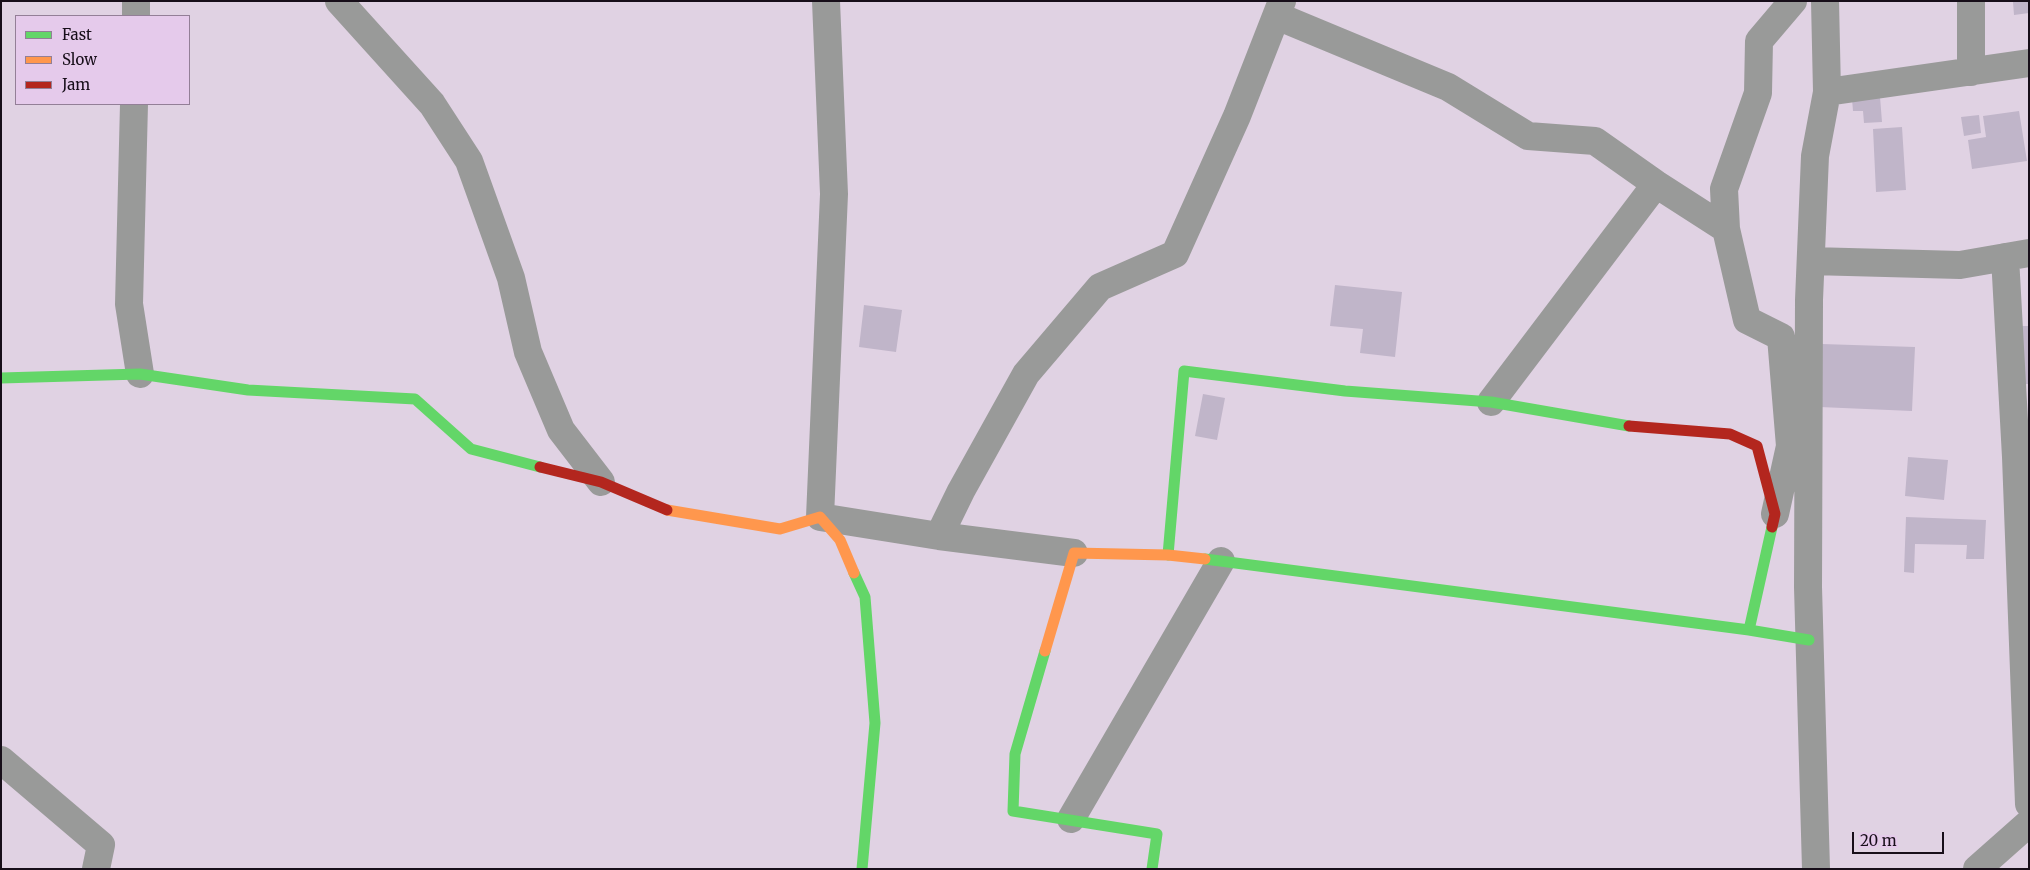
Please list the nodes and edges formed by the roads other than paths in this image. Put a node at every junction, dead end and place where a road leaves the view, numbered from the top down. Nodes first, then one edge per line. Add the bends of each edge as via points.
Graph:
1 (136, 1) edge
2 (826, 1) edge
3 (1794, 1) edge
4 (1825, 1) edge
5 (1971, 1) edge
6 (349, 6) edge
7 (1280, 9) edge
8 (136, 15) edge
9 (2029, 63) edge
10 (1971, 72) junction
11 (1827, 92) junction
12 (134, 105) edge
13 (1656, 184) junction
14 (1726, 229) junction
15 (2017, 255) edge
16 (1811, 261) junction
17 (140, 374) junction
18 (1, 378) edge
19 (1491, 402) junction
20 (2022, 457) edge
21 (601, 482) junction
22 (1775, 514) junction
23 (820, 517) junction
24 (940, 536) junction
25 (1074, 553) junction
26 (1168, 555) junction
27 (1221, 561) junction
28 (1749, 630) junction
29 (1809, 640) junction
30 (1, 760) edge
31 (2029, 804) edge
32 (1071, 819) junction
33 (2029, 823) edge
34 (96, 869) edge
35 (862, 869) edge
36 (1152, 869) edge
37 (1816, 869) edge
38 (1977, 869) edge

1 - 8 street
2 - 23 street via 834,194
3 - 14 street via 1759,41 1758,93 1724,189
4 - 11 street
5 - 10 street
6 - 21 street via 432,104 469,161 512,278 528,352 561,430
7 - 13 street via 1448,87 1528,136 1595,141
7 - 24 street via 1237,116 1175,254 1100,287 1026,374
9 - 10 street
10 - 11 street
11 - 16 street via 1815,156
12 - 17 street via 129,304
13 - 14 street
13 - 19 street
14 - 22 street via 1747,320 1781,337 1790,446
15 - 16 street via 1960,265
15 - 20 street
16 - 29 street
17 - 18 street
17 - 21 street via 248,390 415,399 471,449
19 - 22 street via 1632,426 1730,434 1757,446
19 - 26 street via 1345,391 1184,371
20 - 31 street
21 - 23 street via 672,512 780,529
22 - 28 street
23 - 24 street
23 - 35 street via 840,540 865,597 875,723
24 - 25 street
25 - 26 street
25 - 32 street via 1015,754 1013,811
26 - 27 street
27 - 28 street
27 - 32 street
28 - 29 street
29 - 37 street
30 - 34 street via 101,845
32 - 36 street via 1157,834
33 - 38 street

